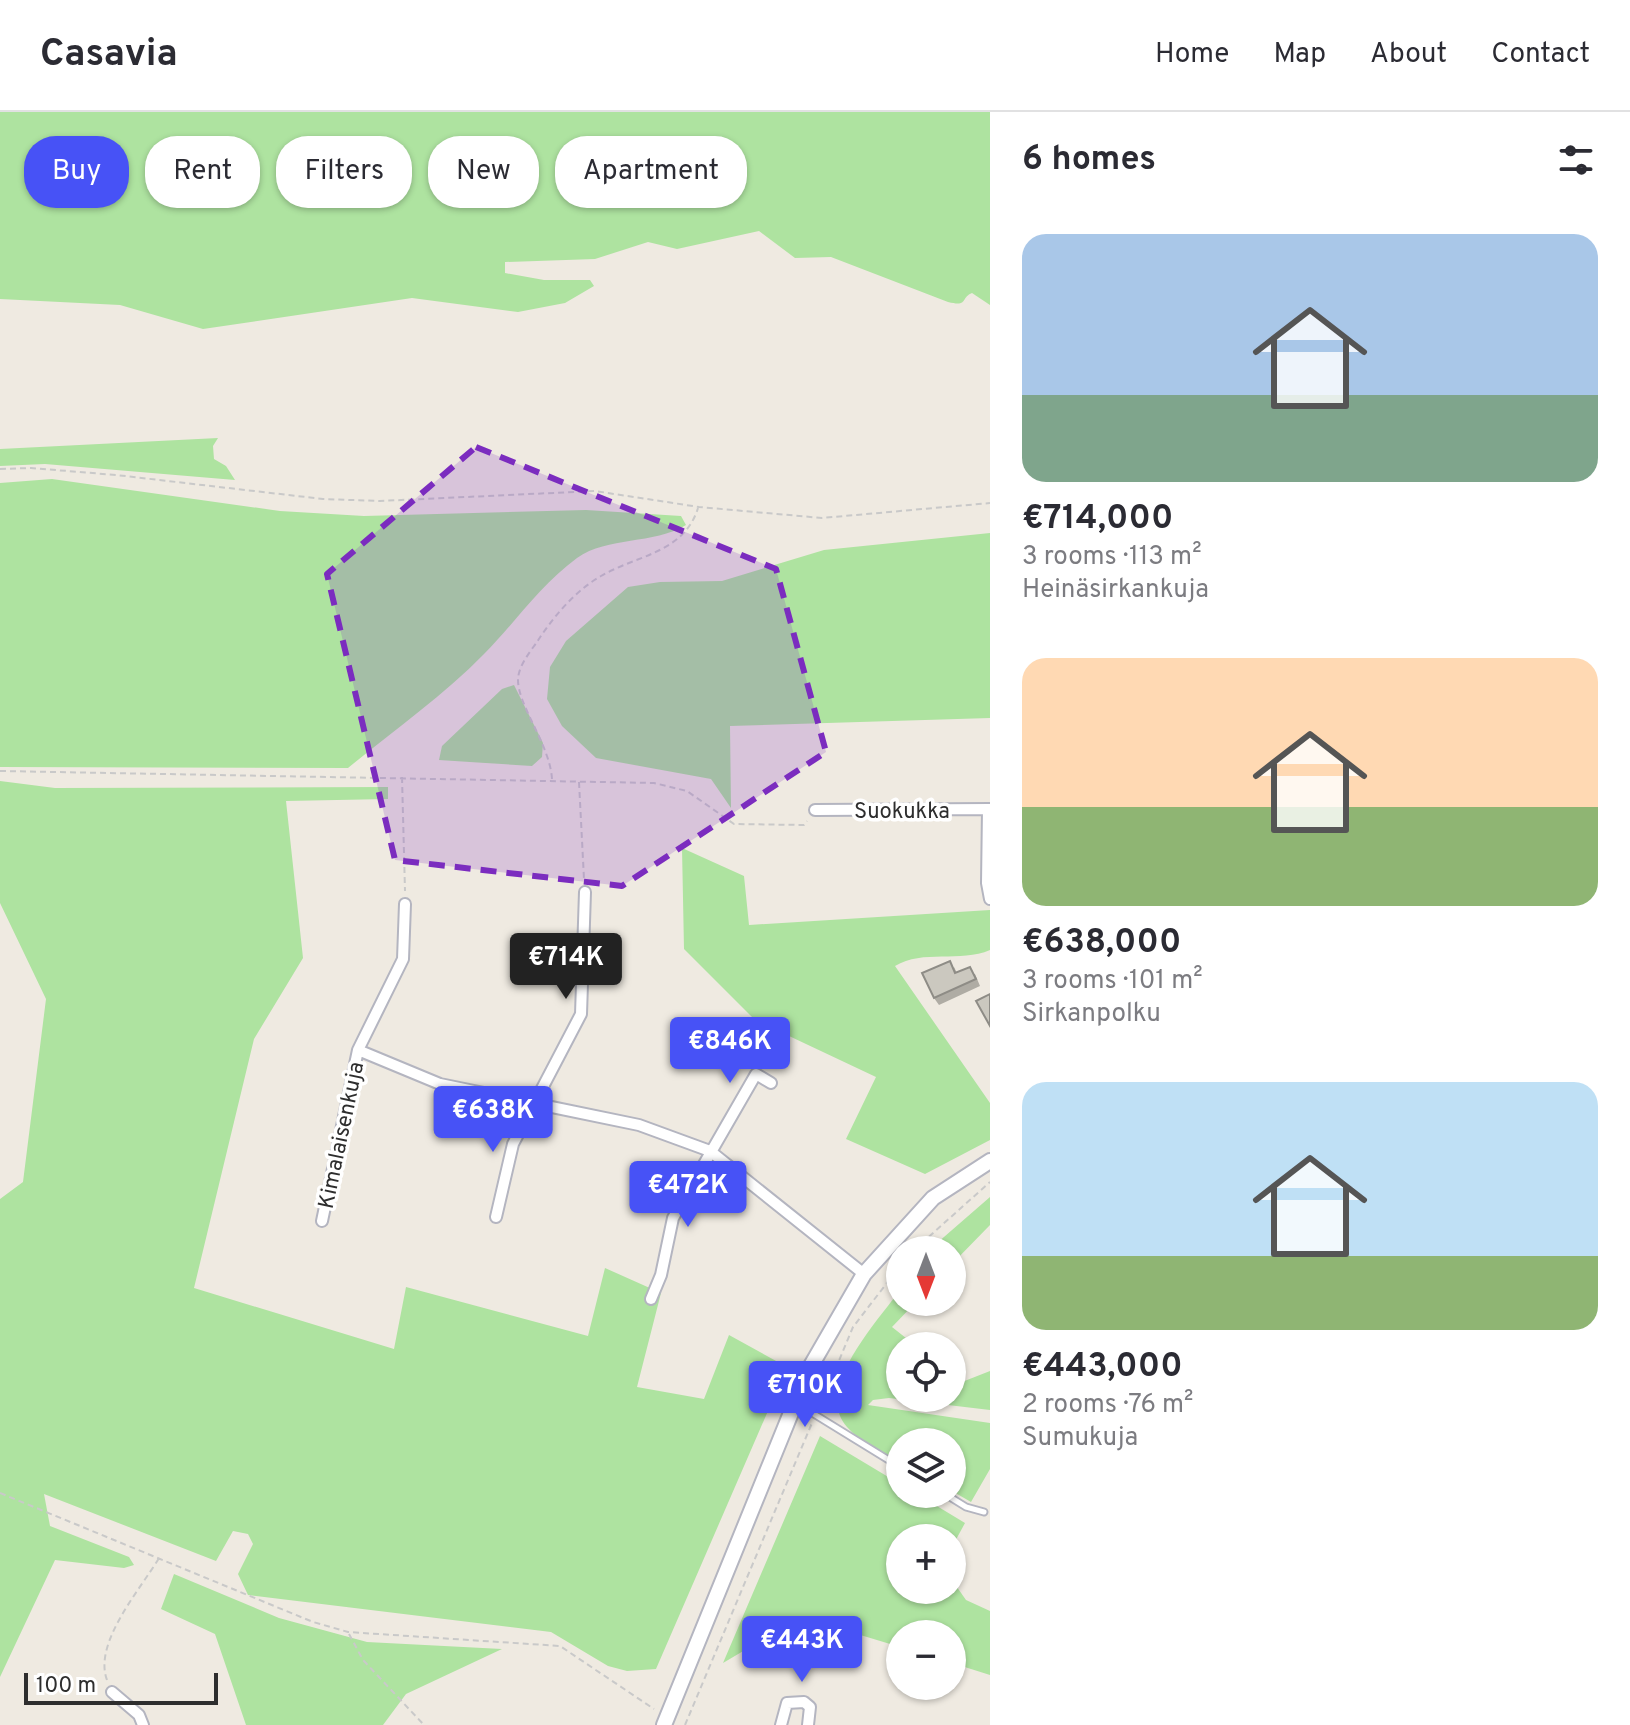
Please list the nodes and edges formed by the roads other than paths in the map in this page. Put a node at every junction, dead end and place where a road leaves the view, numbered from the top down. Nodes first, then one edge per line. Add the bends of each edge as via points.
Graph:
1 (989, 809) edge
2 (815, 810) road end
3 (585, 892) road end
4 (990, 899) edge
5 (405, 904) road end
6 (358, 1050) junction
7 (771, 1083) dead end
8 (530, 1105) junction
9 (710, 1151) junction
10 (990, 1161) edge
11 (496, 1217) dead end
12 (322, 1221) dead end
13 (864, 1274) junction
14 (651, 1299) dead end
15 (795, 1402) junction
16 (886, 1458) edge
17 (966, 1504) edge
18 (984, 1512) dead end
19 (112, 1692) road end
20 (665, 1721) edge
21 (143, 1725) edge
22 (781, 1725) edge
23 (808, 1725) edge

1 - 2 street, Suokukka
1 - 4 street
3 - 8 street via 581,1014
5 - 6 street, Kimalaisenkuja via 403,959
6 - 8 street via 440,1084
6 - 12 street, Kimalaisenkuja
7 - 9 street via 756,1074
8 - 9 street via 639,1125
8 - 11 street via 513,1144
9 - 13 street
9 - 14 street via 673,1218
10 - 13 street via 933,1198
13 - 15 street
15 - 16 lane
15 - 20 street
17 - 18 lane
19 - 21 street
22 - 23 street via 787,1703 796,1701 810,1707

